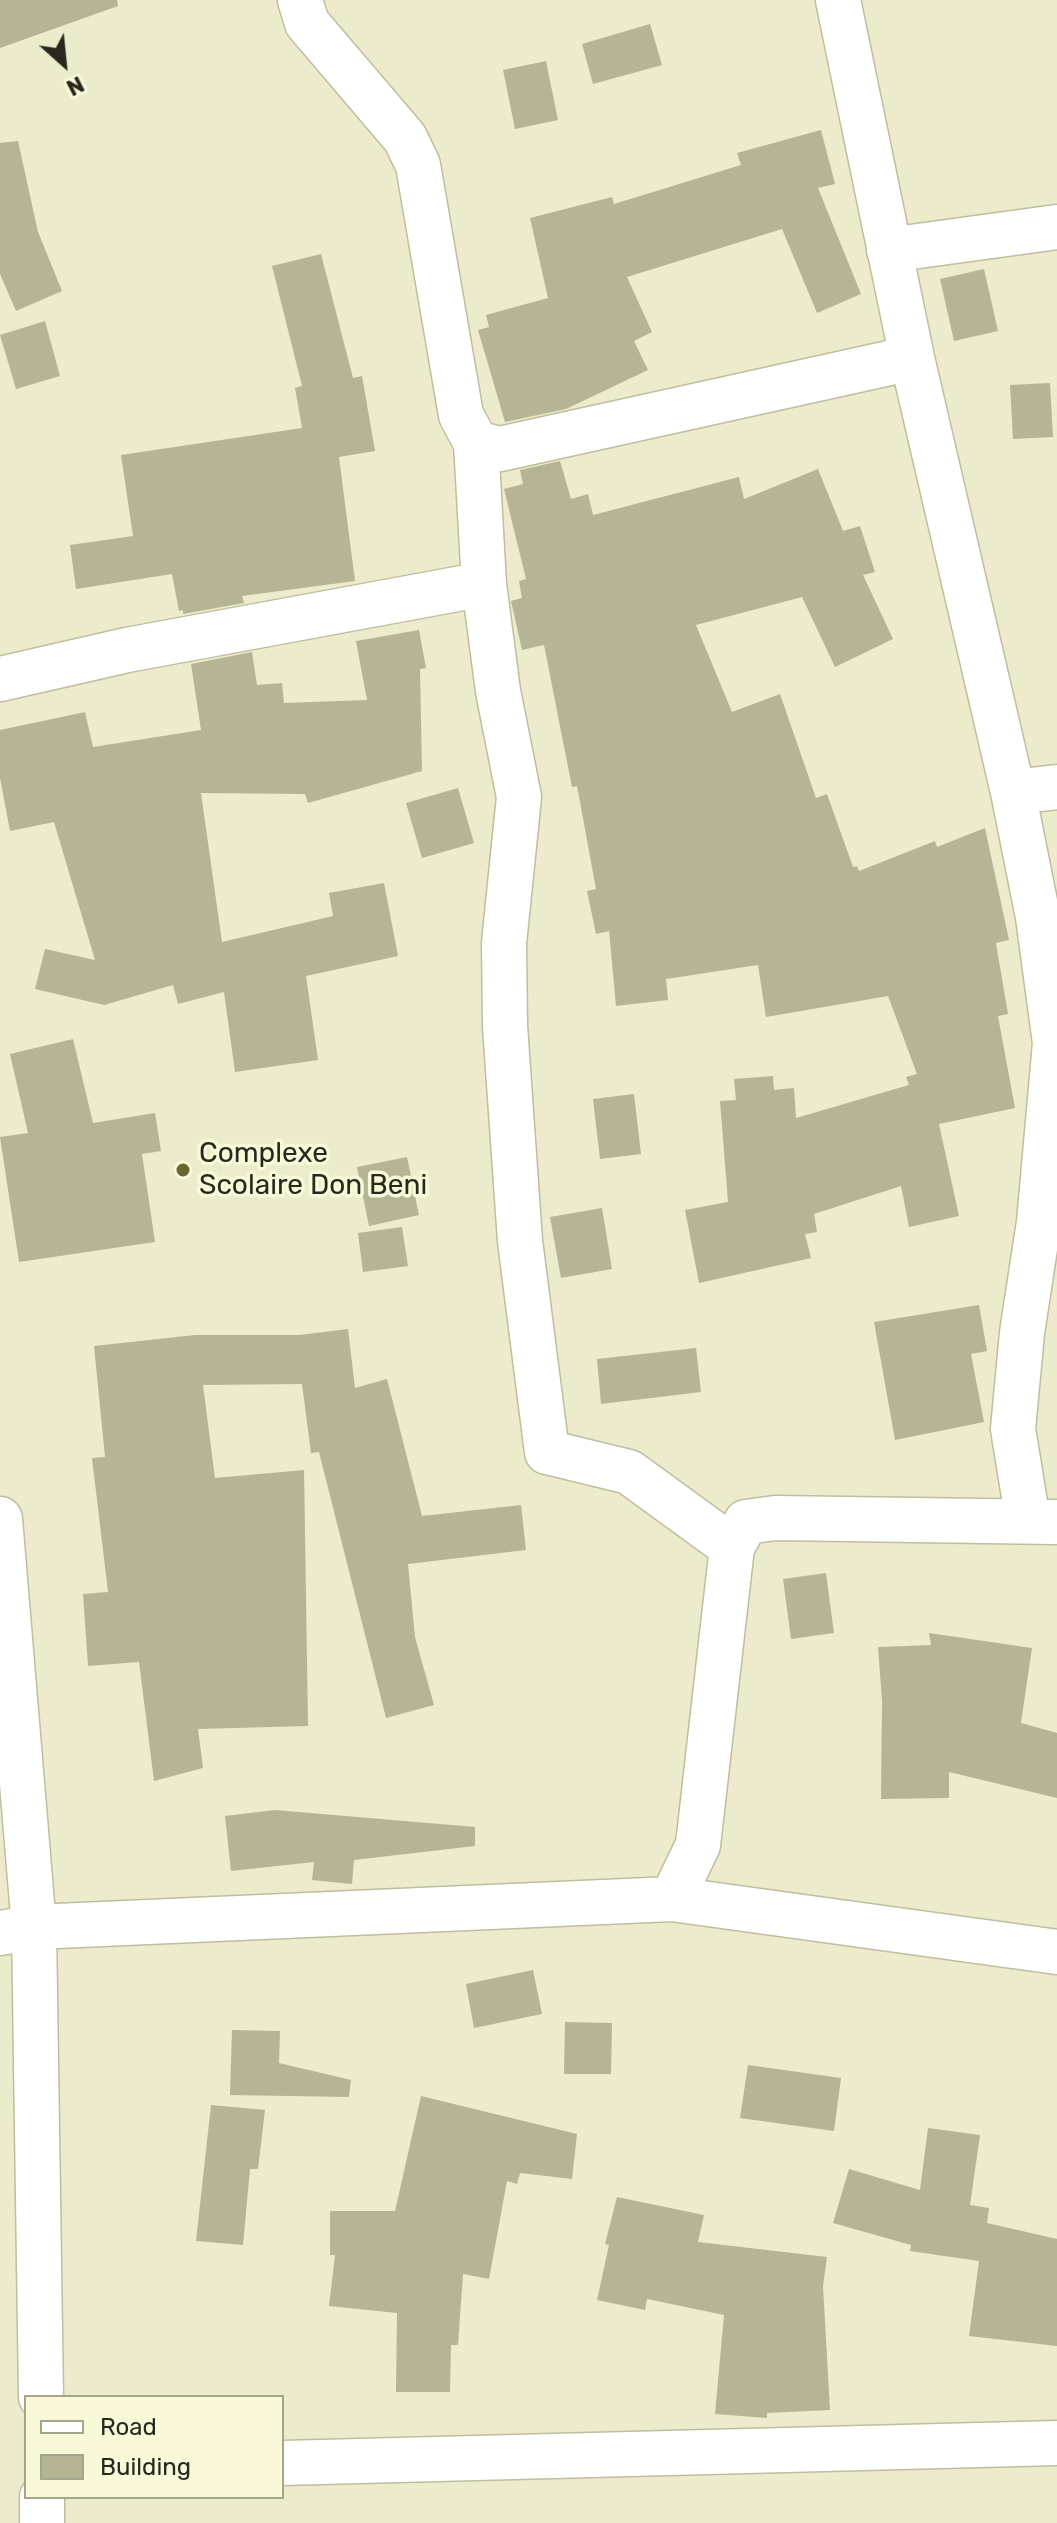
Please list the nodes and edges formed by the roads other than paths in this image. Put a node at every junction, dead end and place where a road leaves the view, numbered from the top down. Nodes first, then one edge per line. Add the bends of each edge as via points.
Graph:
1 (300, 0) edge
2 (838, 0) edge
3 (1057, 227) edge
4 (889, 250) junction
5 (912, 358) junction
6 (476, 443) junction
7 (484, 584) junction
8 (0, 679) edge
9 (1057, 787) edge
10 (1013, 792) junction
11 (0, 1519) edge
12 (1042, 1522) edge
13 (732, 1547) junction
14 (672, 1899) junction
15 (17, 1930) edge
16 (1057, 1952) edge
17 (41, 2395) edge
18 (1057, 2443) edge
19 (284, 2463) edge
20 (42, 2499) edge
21 (42, 2523) edge

1 - 6 street via 307,23 405,138 418,165 461,415
2 - 4 street
3 - 4 street
4 - 5 street
5 - 6 street via 500,449
5 - 10 street
6 - 7 street
7 - 8 street
7 - 13 street via 519,797 504,943 505,1026 520,1241 547,1452 629,1472
9 - 10 street
10 - 12 street via 1038,917 1055,1043 1013,1429
11 - 15 street
12 - 13 street via 775,1518 746,1522
13 - 14 street via 698,1845
14 - 15 street
14 - 16 street
15 - 17 street
18 - 19 street
20 - 21 street

